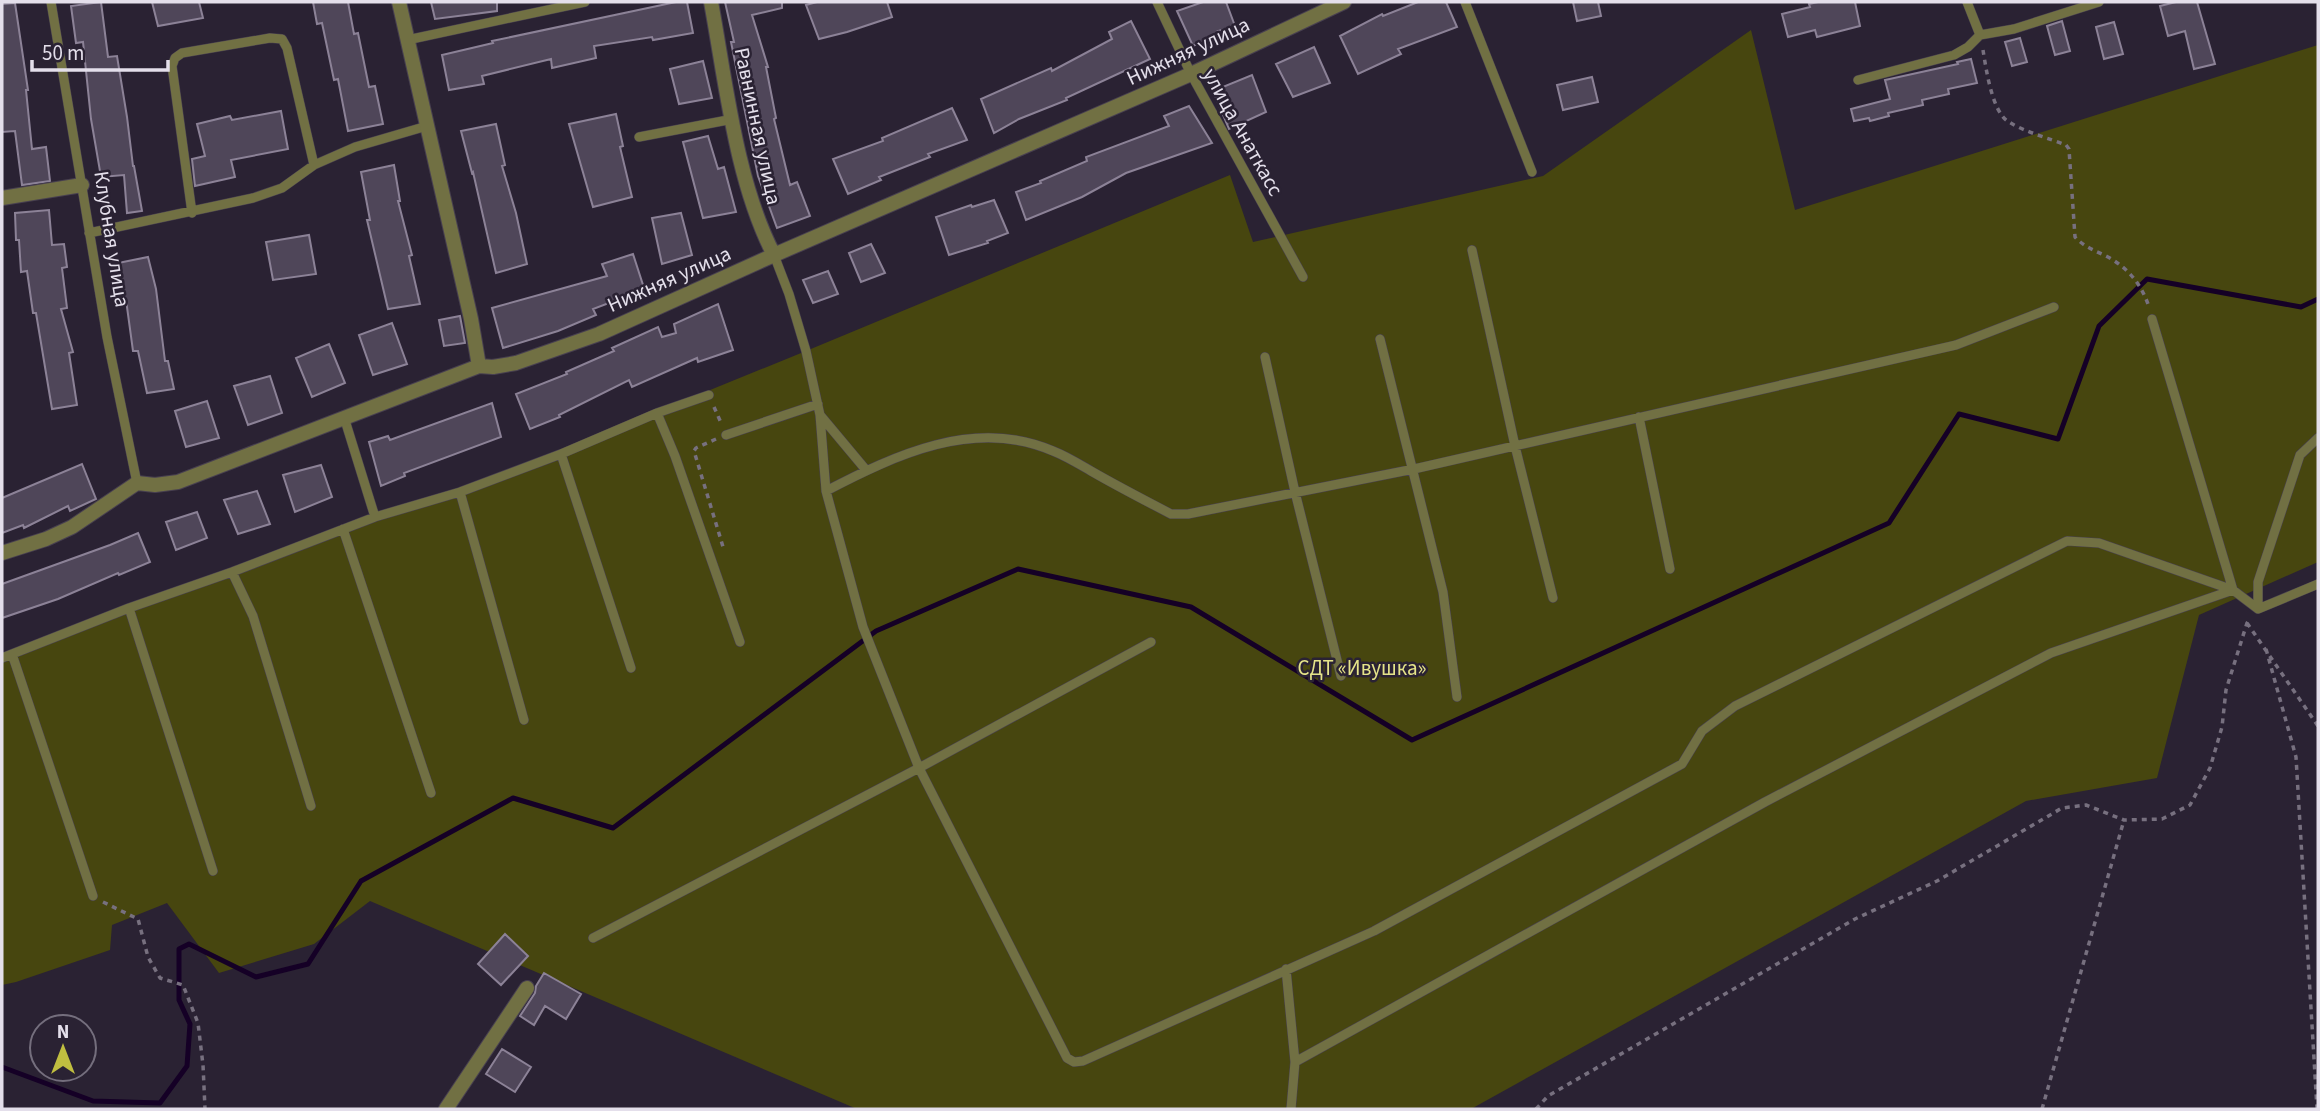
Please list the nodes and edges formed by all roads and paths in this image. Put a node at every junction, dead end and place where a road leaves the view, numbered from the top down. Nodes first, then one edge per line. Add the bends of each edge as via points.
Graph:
1 (51, 2) edge
2 (398, 2) edge
3 (585, 2) edge
4 (711, 2) edge
5 (1157, 2) edge
6 (1344, 2) edge
7 (1465, 2) edge
8 (1967, 2) edge
9 (2098, 2) edge
10 (1980, 35) junction
11 (407, 40) junction
12 (1191, 74) junction
13 (1858, 80) dead end
14 (733, 119) junction
15 (427, 126) junction
16 (639, 136) dead end
17 (314, 165) junction
18 (1532, 172) dead end
19 (82, 186) junction
20 (2, 198) edge
21 (192, 213) junction
22 (89, 233) junction
23 (1472, 250) dead end
24 (774, 255) junction
25 (1303, 277) dead end
26 (2144, 292) dead end
27 (2054, 307) dead end
28 (2152, 319) dead end
29 (1380, 339) dead end
30 (1265, 357) dead end
31 (479, 366) junction
32 (709, 395) joint
33 (818, 404) junction
34 (657, 413) junction
35 (820, 415) junction
36 (344, 417) junction
37 (1639, 417) junction
38 (726, 435) junction
39 (2318, 438) edge
40 (1515, 446) junction
41 (561, 454) junction
42 (1414, 469) junction
43 (866, 470) junction
44 (137, 482) junction
45 (825, 491) junction
46 (460, 492) junction
47 (1295, 492) junction
48 (374, 517) junction
49 (343, 529) junction
50 (2, 553) edge
51 (726, 558) dead end
52 (1670, 569) dead end
53 (232, 572) junction
54 (2318, 584) edge
55 (2234, 590) junction
56 (1553, 598) dead end
57 (129, 608) junction
58 (2258, 609) junction
59 (2247, 623) junction
60 (740, 642) dead end
61 (1151, 642) dead end
62 (2266, 649) junction
63 (12, 654) junction
64 (2, 657) edge
65 (631, 668) dead end
66 (1341, 676) dead end
67 (1457, 697) dead end
68 (524, 720) dead end
69 (2318, 726) edge
70 (919, 768) junction
71 (431, 793) dead end
72 (311, 806) dead end
73 (2124, 820) junction
74 (213, 871) dead end
75 (93, 896) joint
76 (593, 938) dead end
77 (1286, 969) junction
78 (527, 988) dead end
79 (1295, 1062) junction
80 (205, 1109) edge
81 (446, 1109) edge
82 (1291, 1109) edge
83 (1536, 1109) edge
84 (2042, 1109) edge
85 (2317, 1109) edge

1 - 19 lane, Клубная улица
2 - 11 street
3 - 11 lane
4 - 14 street, Равнинная улица
5 - 12 lane, улица Анаткасс
6 - 12 street, Нижняя улица
7 - 18 lane
8 - 10 lane
9 - 10 lane
10 - 13 lane via 1954,55
10 - 26 path via 1989,82 2007,122 2069,149 2075,237 2111,259
11 - 15 street
12 - 24 street, Нижняя улица
12 - 25 lane, улица Анаткасс
14 - 16 lane
14 - 24 street, Равнинная улица via 749,195
15 - 17 lane via 355,147
15 - 31 street
17 - 21 lane via 282,188
17 - 21 lane via 282,38 182,53 172,66
19 - 20 street
19 - 22 lane, Клубная улица
21 - 22 lane
22 - 44 lane, Клубная улица
23 - 40 lane
24 - 31 street, Нижняя улица via 598,334 516,363
24 - 33 lane via 806,351
27 - 37 lane via 1956,345
28 - 55 lane
29 - 42 lane
30 - 47 lane
31 - 36 street, Нижняя улица
32 - 34 lane
32 - 38 path
33 - 35 lane
33 - 38 lane
34 - 41 lane
34 - 60 lane
35 - 43 lane
35 - 45 lane
36 - 44 street, Нижняя улица via 178,482
36 - 48 lane
37 - 40 lane
37 - 52 lane
38 - 51 path via 695,451
39 - 58 lane via 2300,455 2258,582
40 - 42 lane
40 - 56 lane
41 - 46 lane
41 - 65 lane
42 - 47 lane
42 - 67 lane via 1443,592
43 - 45 lane
43 - 47 lane via 930,445 985,437 1053,450 1171,514
44 - 50 street via 72,527
45 - 70 lane via 863,627
46 - 48 lane
46 - 68 lane
47 - 66 lane
48 - 49 lane
49 - 53 lane
49 - 71 lane
53 - 57 lane
53 - 72 lane via 253,616
54 - 58 lane
55 - 58 lane
55 - 77 lane via 2099,543 2067,541 1735,706 1702,731 1682,764 1374,931
55 - 79 lane via 2051,653 1765,802
57 - 63 lane
57 - 74 lane
58 - 59 path
59 - 62 path
59 - 73 path via 2226,690 2222,727 2210,768 2190,804 2162,819
61 - 70 lane
62 - 69 path
62 - 85 path via 2296,757
63 - 64 lane
63 - 75 lane
70 - 76 lane
70 - 77 lane via 1067,1058 1074,1062
73 - 83 path via 2086,805 2062,808 1937,881 1855,919 1548,1096
73 - 84 path
75 - 80 path via 138,919 148,957 160,978 183,985 198,1023
77 - 79 lane
78 - 81 street
79 - 82 lane

